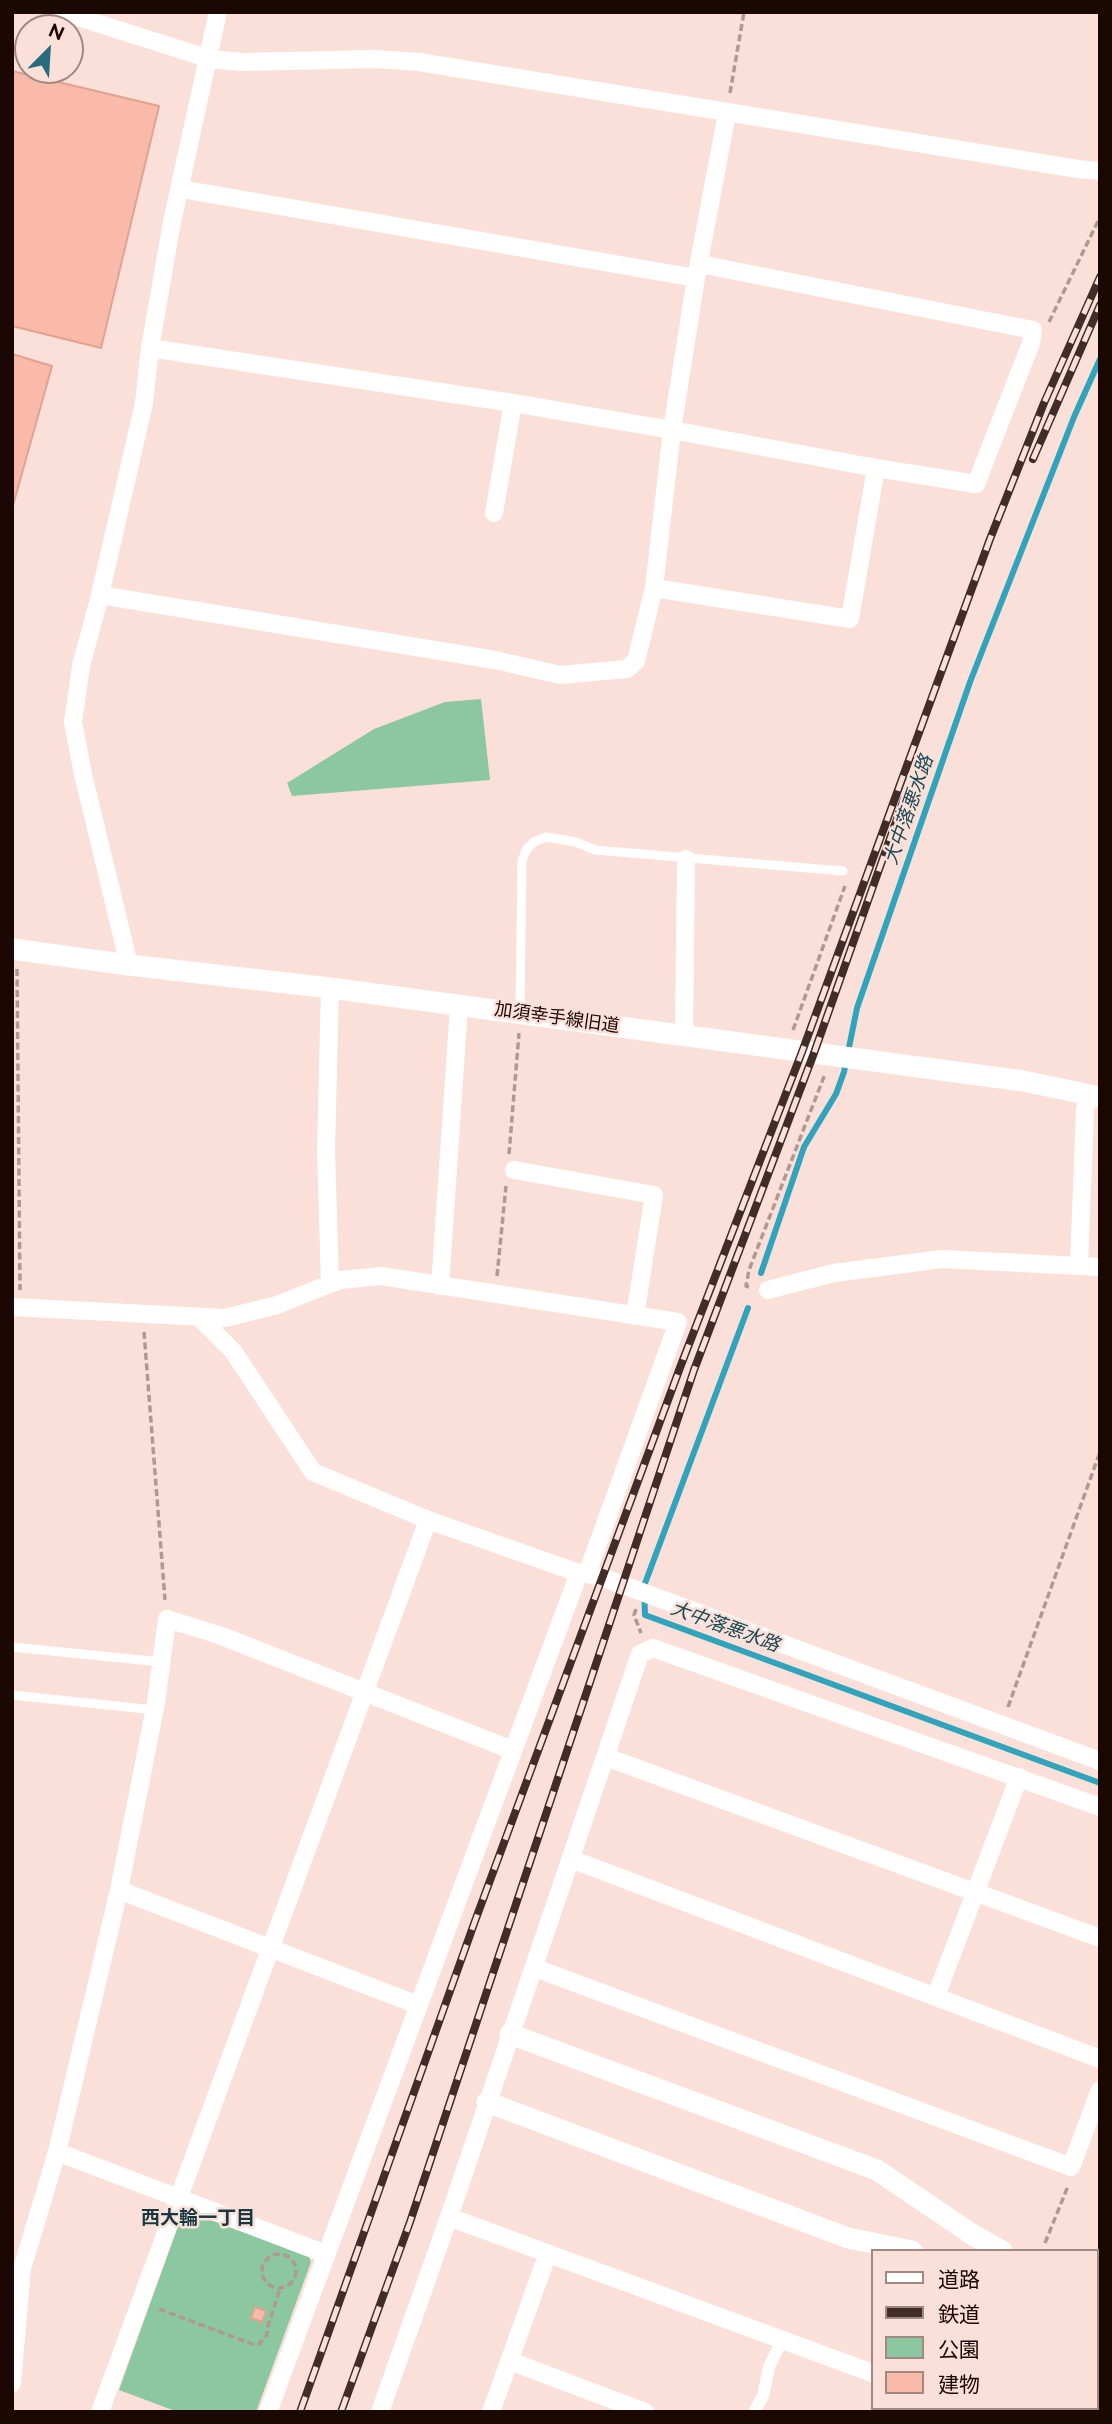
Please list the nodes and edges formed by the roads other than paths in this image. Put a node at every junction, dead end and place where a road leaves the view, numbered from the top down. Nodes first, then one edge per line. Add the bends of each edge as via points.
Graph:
1 (62, 12) edge
2 (218, 12) edge
3 (209, 59) junction
4 (727, 113) junction
5 (1100, 171) edge
6 (181, 189) junction
7 (698, 271) junction
8 (150, 348) junction
9 (513, 403) junction
10 (672, 430) junction
11 (876, 468) junction
12 (494, 513) dead end
13 (654, 588) junction
14 (100, 595) junction
15 (686, 859) junction
16 (843, 871) road end
17 (15, 949) edge
18 (129, 965) junction
19 (330, 988) junction
20 (459, 1006) junction
21 (520, 1013) junction
22 (684, 1035) junction
23 (1094, 1095) edge
24 (514, 1170) dead end
25 (1079, 1265) junction
26 (1100, 1267) edge
27 (330, 1284) junction
28 (440, 1286) junction
29 (768, 1290) road end
30 (16, 1307) edge
31 (198, 1316) junction
32 (635, 1316) junction
33 (428, 1520) junction
34 (583, 1573) junction
35 (12, 1647) edge
36 (161, 1662) junction
37 (365, 1692) junction
38 (12, 1696) edge
39 (155, 1710) junction
40 (512, 1750) junction
41 (606, 1757) junction
42 (1100, 1761) edge
43 (1019, 1777) junction
44 (1100, 1807) edge
45 (571, 1859) junction
46 (119, 1890) junction
47 (974, 1891) junction
48 (1100, 1938) edge
49 (270, 1948) junction
50 (535, 1968) junction
51 (936, 1996) junction
52 (418, 2005) junction
53 (510, 2034) junction
54 (1100, 2059) edge
55 (1100, 2090) edge
56 (487, 2102) junction
57 (57, 2152) junction
58 (179, 2198) junction
59 (449, 2217) junction
60 (902, 2249) edge
61 (998, 2249) edge
62 (548, 2253) junction
63 (326, 2254) junction
64 (782, 2340) junction
65 (510, 2361) junction
66 (870, 2372) edge
67 (12, 2383) edge
68 (100, 2412) edge
69 (268, 2412) edge
70 (380, 2412) edge
71 (491, 2412) edge
72 (645, 2412) edge
73 (754, 2412) edge

1 - 3 street
2 - 3 street
3 - 4 street via 419,62
3 - 6 street
4 - 5 street
4 - 7 street
6 - 7 street
6 - 8 street
7 - 10 street
7 - 11 street via 1033,330 976,484
8 - 9 street
8 - 14 street via 144,402
9 - 10 street
9 - 12 street
10 - 11 street
10 - 13 street
11 - 13 street via 850,619
13 - 14 street via 636,661 627,669 560,674
14 - 18 street via 81,666 73,722
15 - 16 lane
15 - 21 lane via 596,850 546,837 534,842 522,860
15 - 22 street
17 - 18 street, 加須幸手線旧道
18 - 19 street, 加須幸手線旧道
19 - 20 street, 加須幸手線旧道
19 - 27 street via 326,1149
20 - 21 street, 加須幸手線旧道
20 - 28 street
21 - 22 street, 加須幸手線旧道
22 - 23 street, 加須幸手線旧道 via 1023,1081
23 - 25 street via 1085,1111
24 - 32 street via 654,1195
25 - 26 street
25 - 29 street via 942,1259 834,1273
27 - 28 street via 381,1276
27 - 31 street via 238,1315
28 - 32 street
30 - 31 street
31 - 33 street via 233,1351 313,1472
32 - 34 street via 678,1322
33 - 34 street
33 - 37 street
34 - 40 street
34 - 42 street
35 - 36 lane
36 - 37 street via 167,1619
36 - 39 street
37 - 40 street
37 - 49 street
38 - 39 lane
39 - 46 street
40 - 52 street
41 - 43 street via 640,1654 653,1648
41 - 45 street
41 - 47 street
43 - 44 street
43 - 47 street
45 - 50 street
45 - 51 street
46 - 49 street
46 - 57 street
47 - 48 street
47 - 51 street
49 - 52 street
49 - 58 street
50 - 53 street
50 - 55 street via 1071,2167
51 - 54 street
52 - 63 street
53 - 56 street
53 - 61 street via 877,2170
56 - 59 street
56 - 60 street via 848,2238
57 - 58 street
57 - 67 street via 22,2269
58 - 63 street
58 - 68 street
59 - 62 street
59 - 70 street
62 - 64 street
62 - 65 street
63 - 69 street
64 - 66 street
64 - 73 street
65 - 71 street
65 - 72 street

